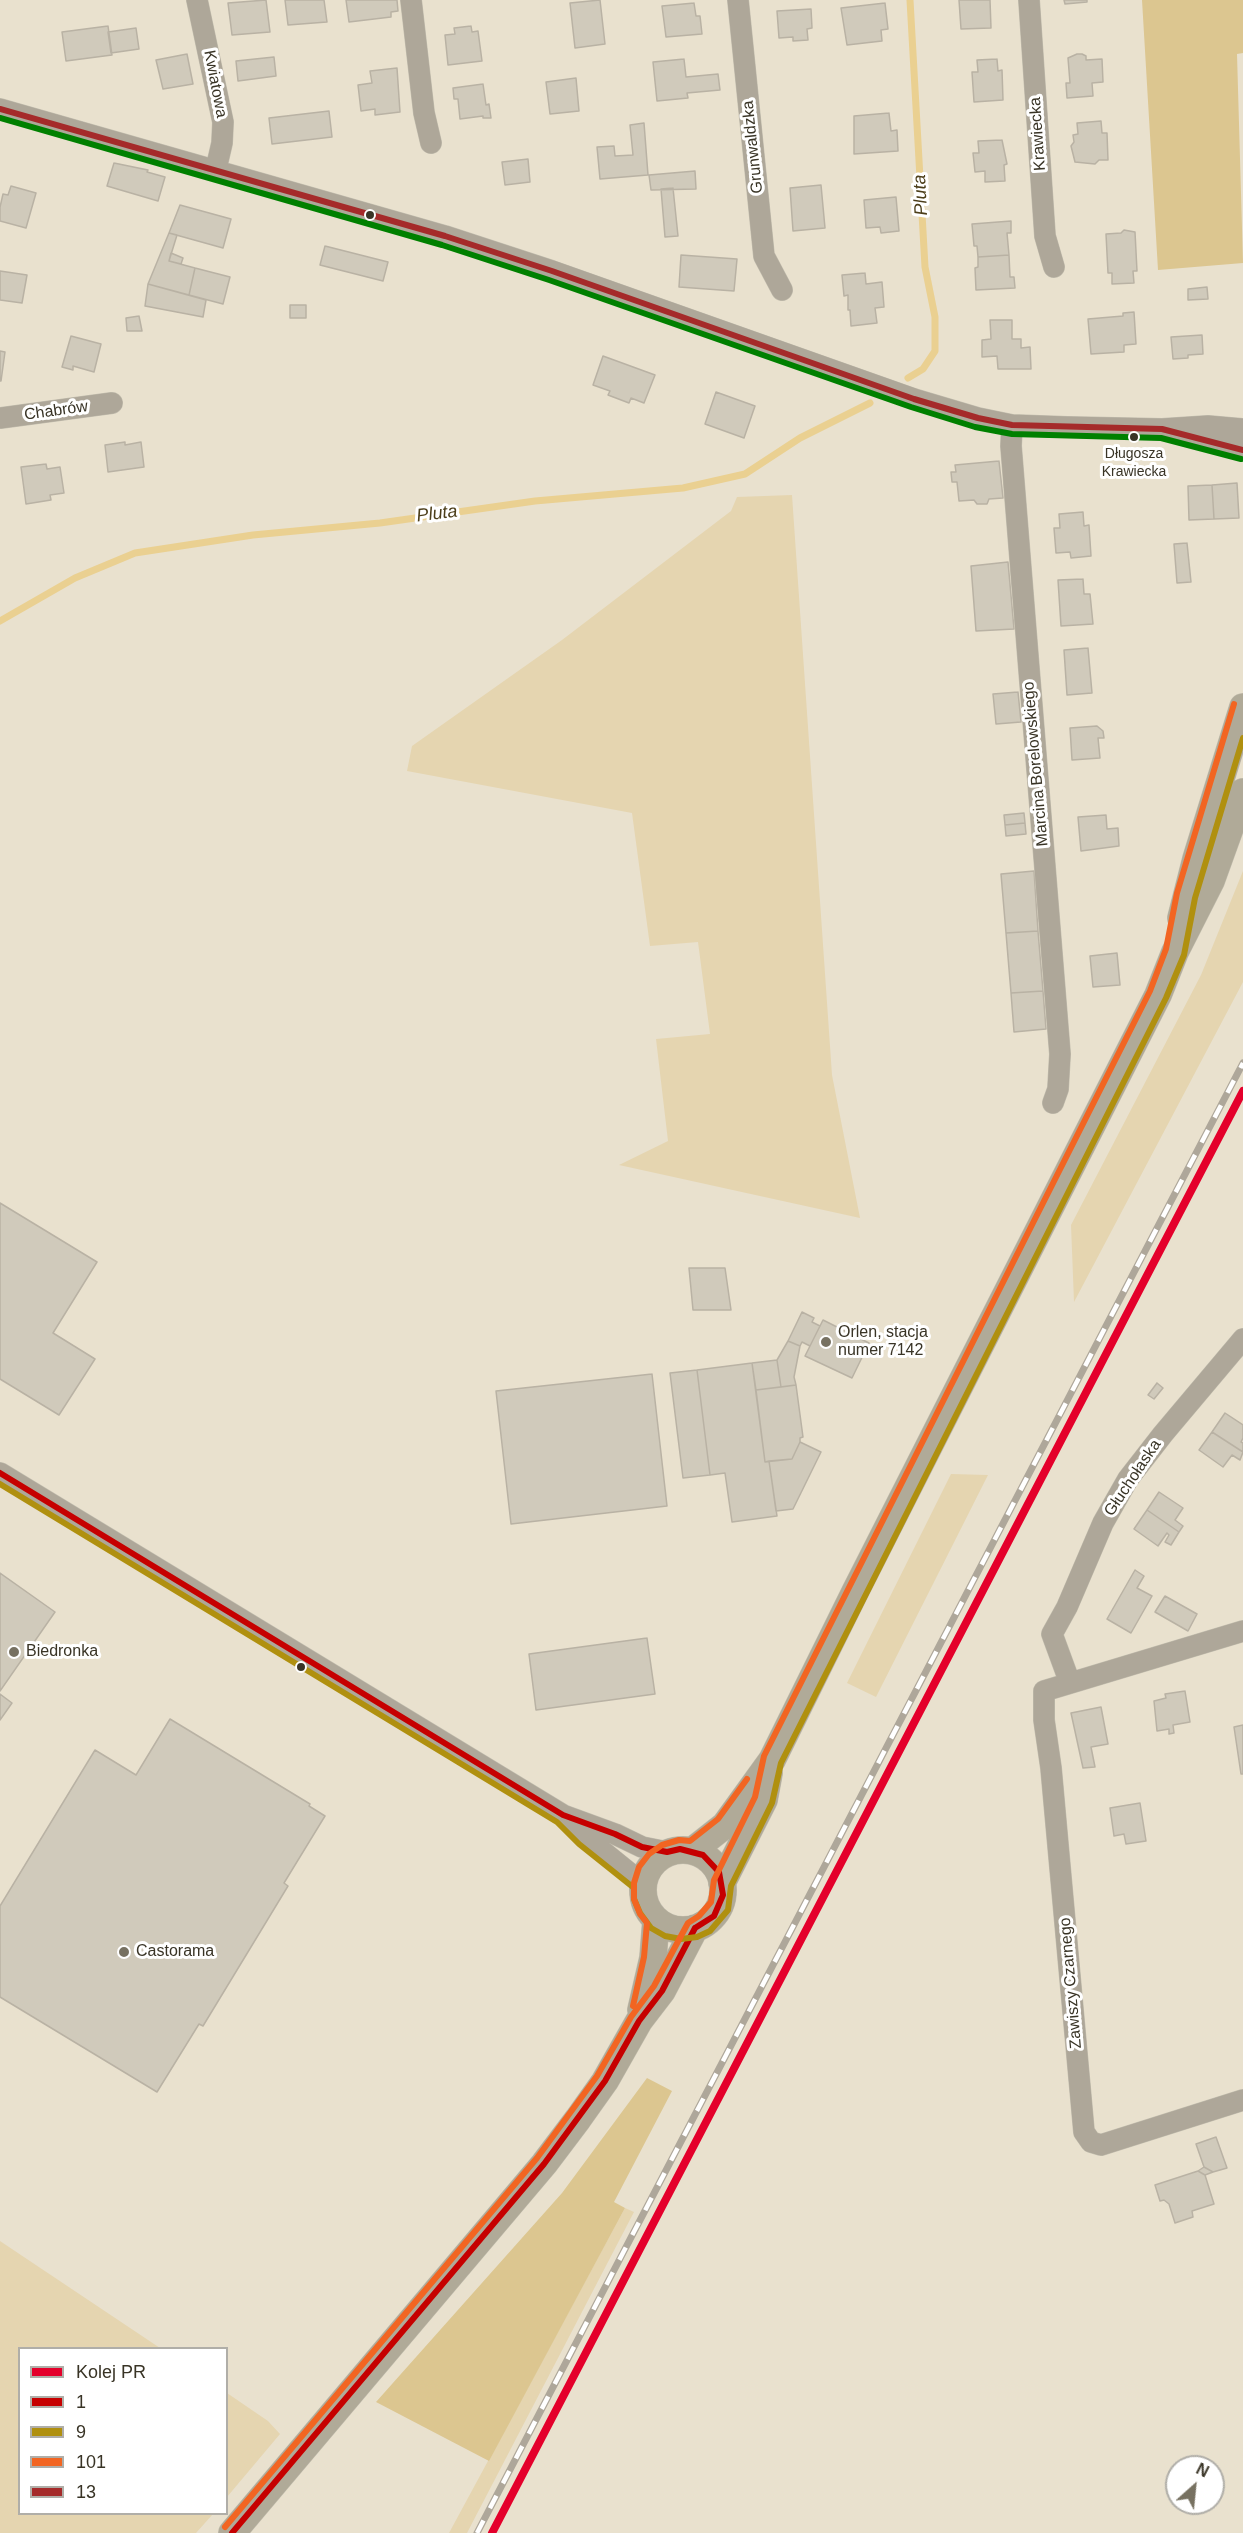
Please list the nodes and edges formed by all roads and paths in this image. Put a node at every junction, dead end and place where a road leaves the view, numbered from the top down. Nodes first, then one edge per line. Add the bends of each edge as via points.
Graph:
1 (197, 0) edge
2 (411, 0) edge
3 (738, 0) edge
4 (1029, 0) edge
5 (0, 109) edge
6 (431, 143) dead end
7 (216, 169) junction
8 (1053, 267) dead end
9 (782, 290) dead end
10 (112, 403) dead end
11 (0, 418) edge
12 (1012, 425) junction
13 (1162, 429) junction
14 (1243, 429) edge
15 (1243, 450) edge
16 (1243, 707) edge
17 (1243, 792) edge
18 (1175, 952) junction
19 (1053, 1103) dead end
20 (1243, 1339) edge
21 (0, 1473) edge
22 (1243, 1632) edge
23 (1070, 1683) junction
24 (772, 1760) junction
25 (563, 1815) junction
26 (680, 1852) junction
27 (722, 1883) junction
28 (643, 1884) junction
29 (656, 1920) junction
30 (695, 1928) junction
31 (639, 2021) junction
32 (1243, 2100) edge
33 (232, 2533) edge

1 - 7 street, Kwiatowa via 223,122
2 - 6 street
3 - 9 street, Grunwaldzka via 764,256
4 - 8 street, Krawiecka via 1045,236
5 - 7 street
7 - 12 street via 445,236 915,399
10 - 11 street, Chabrów
12 - 13 street
12 - 19 street, Marcina Borelowskiego via 1060,1054
13 - 14 street
13 - 15 street
16 - 18 main road via 1186,896
17 - 18 main road via 1212,881
18 - 24 main road via 1158,994
20 - 23 street, Głuchołaska via 1162,1434 1128,1479 1103,1523 1052,1634
21 - 25 street
22 - 23 street, Zawiszy Czarnego
23 - 32 street, Zawiszy Czarnego via 1044,1691 1044,1720 1084,2132 1091,2142 1101,2145
24 - 26 main road via 725,1825
24 - 27 main road via 764,1800
25 - 26 street via 642,1847
25 - 28 street via 585,1838
26 - 27 main road via 703,1855 719,1872
26 - 28 main road via 655,1860
27 - 30 main road via 720,1906
28 - 29 main road via 643,1897
29 - 30 main road via 681,1930
29 - 31 main road via 653,1958
30 - 31 main road via 662,1991
31 - 33 main road via 599,2091 544,2164

